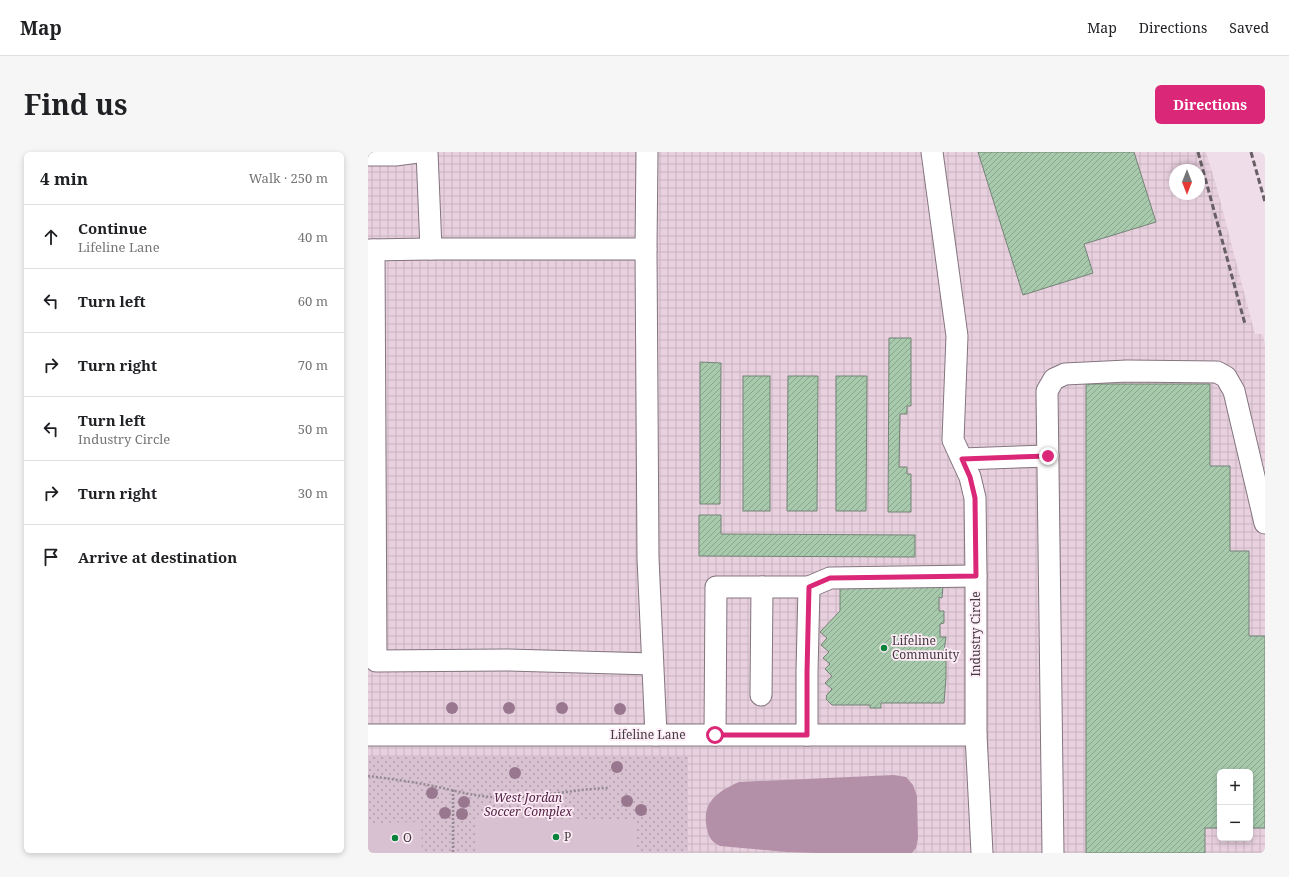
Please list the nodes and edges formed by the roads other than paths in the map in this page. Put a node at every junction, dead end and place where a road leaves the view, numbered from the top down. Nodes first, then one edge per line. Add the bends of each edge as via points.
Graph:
1 (418, 152) edge
2 (428, 152) edge
3 (647, 152) edge
4 (932, 152) edge
5 (368, 155) edge
6 (431, 249) junction
7 (646, 249) junction
8 (371, 250) edge
9 (371, 316) edge
10 (1048, 456) junction
11 (962, 459) junction
12 (1265, 523) edge
13 (976, 576) junction
14 (762, 587) junction
15 (809, 587) junction
16 (372, 608) edge
17 (652, 664) junction
18 (761, 696) dead end
19 (368, 735) edge
20 (656, 735) junction
21 (715, 735) junction
22 (807, 735) junction
23 (976, 735) junction
24 (982, 853) edge
25 (1053, 853) edge

1 - 5 street
2 - 6 street
3 - 7 street
4 - 11 street, Industry Circle via 957,336 953,440
6 - 7 street
6 - 8 street
7 - 17 street via 648,558
8 - 9 street
9 - 16 street
10 - 11 street
10 - 12 street via 1047,391 1054,379 1065,374 1127,371 1218,372 1226,377 1234,391
10 - 25 street
11 - 13 street, Industry Circle via 975,498
13 - 15 street via 830,578
13 - 23 street, Industry Circle
14 - 15 street
14 - 18 street
14 - 21 street via 716,587
15 - 22 street
16 - 17 street via 376,661 507,660
17 - 20 street
19 - 20 street, Lifeline Lane
20 - 21 street, Lifeline Lane
21 - 22 street, Lifeline Lane
22 - 23 street, Lifeline Lane
23 - 24 street, Industry Circle

